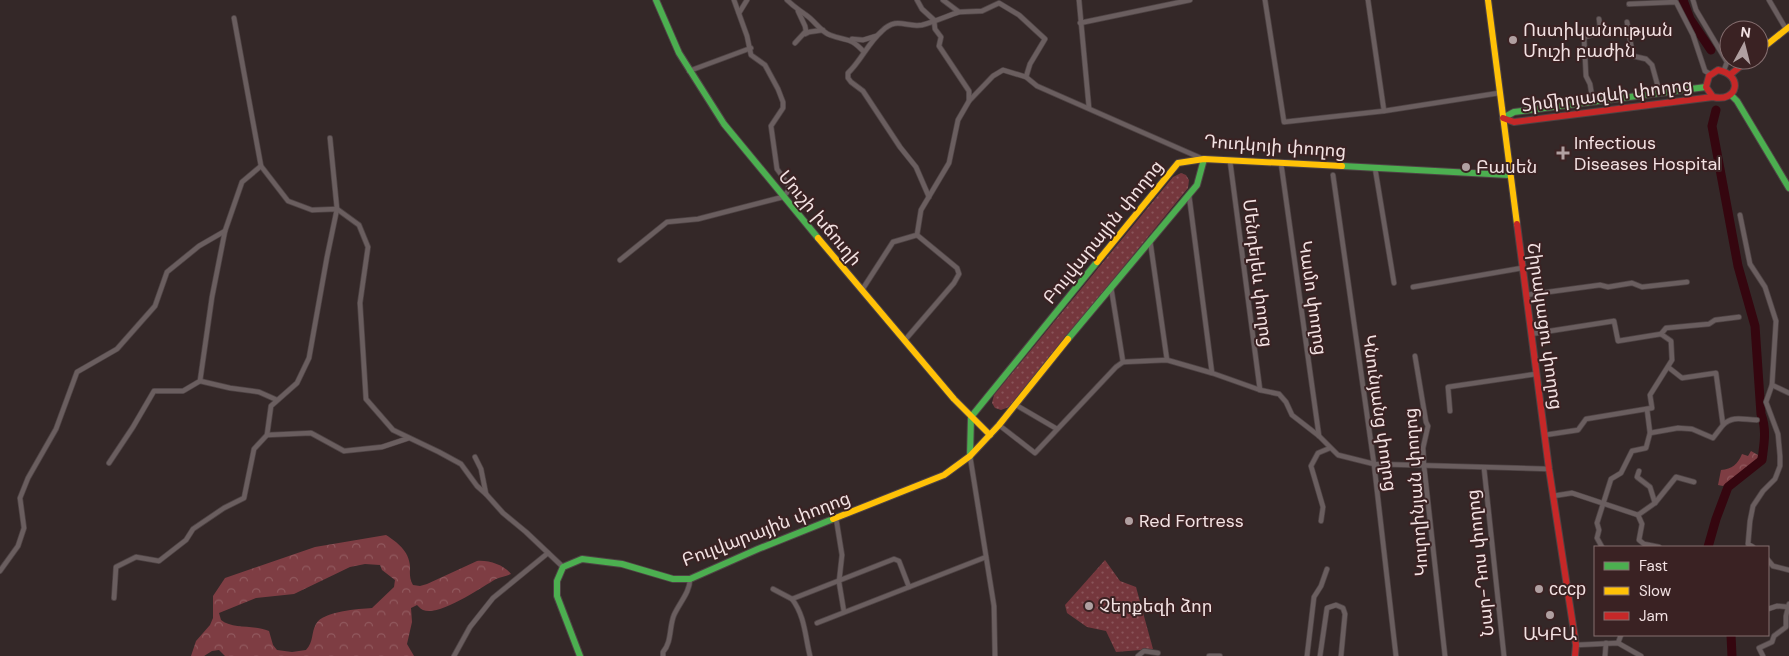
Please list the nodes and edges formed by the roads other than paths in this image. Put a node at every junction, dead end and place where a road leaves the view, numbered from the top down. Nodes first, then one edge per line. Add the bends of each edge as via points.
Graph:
1 (656, 0) edge
2 (734, 0) edge
3 (747, 0) edge
4 (788, 0) edge
5 (917, 0) edge
6 (943, 0) edge
7 (1079, 0) edge
8 (1190, 0) edge
9 (1265, 0) edge
10 (1368, 0) edge
11 (1488, 0) edge
12 (1692, 0) edge
13 (1769, 0) edge
14 (999, 1) edge
15 (1629, 4) dead end
16 (798, 11) junction
17 (959, 12) junction
18 (739, 13) junction
19 (234, 18) dead end
20 (1599, 19) dead end
21 (934, 20) junction
22 (1627, 22) dead end
23 (1080, 23) junction
24 (1788, 29) edge
25 (823, 30) junction
26 (804, 35) junction
27 (877, 36) junction
28 (848, 38) junction
29 (794, 43) dead end
30 (1769, 43) edge
31 (750, 48) junction
32 (1719, 49) edge
33 (864, 52) junction
34 (1724, 70) joint
35 (1736, 70) edge
36 (689, 71) junction
37 (1710, 74) junction
38 (1731, 74) junction
39 (1026, 77) junction
40 (1706, 87) junction
41 (1499, 93) junction
42 (1660, 94) junction
43 (1731, 95) junction
44 (1712, 96) junction
45 (969, 102) junction
46 (1593, 102) junction
47 (1573, 105) junction
48 (1089, 108) junction
49 (1384, 111) junction
50 (1574, 116) junction
51 (1503, 118) junction
52 (330, 138) dead end
53 (1204, 159) junction
54 (1230, 161) junction
55 (1281, 163) junction
56 (261, 166) junction
57 (1375, 168) junction
58 (1333, 175) dead end
59 (1510, 175) junction
60 (1789, 188) edge
61 (1189, 195) junction
62 (783, 197) junction
63 (929, 197) junction
64 (337, 209) junction
65 (1740, 215) dead end
66 (225, 231) junction
67 (917, 235) junction
68 (1150, 240) junction
69 (620, 260) dead end
70 (1522, 268) junction
71 (1687, 282) dead end
72 (1394, 283) dead end
73 (1112, 287) junction
74 (1413, 287) dead end
75 (862, 290) junction
76 (1526, 295) junction
77 (1739, 317) dead end
78 (1531, 334) junction
79 (1661, 334) junction
80 (905, 340) junction
81 (1415, 356) dead end
82 (1166, 360) junction
83 (1123, 362) junction
84 (1668, 367) junction
85 (1212, 373) junction
86 (1536, 374) junction
87 (200, 380) junction
88 (1772, 385) junction
89 (1260, 390) junction
90 (1789, 393) edge
91 (277, 400) junction
92 (1016, 405) junction
93 (1647, 409) junction
94 (1450, 411) dead end
95 (970, 417) junction
96 (1758, 420) dead end
97 (999, 425) junction
98 (1723, 425) junction
99 (1057, 429) junction
100 (1650, 433) junction
101 (990, 435) junction
102 (1544, 435) junction
103 (267, 436) junction
104 (1319, 436) junction
105 (410, 438) junction
106 (1330, 448) junction
107 (970, 456) junction
108 (475, 457) dead end
109 (109, 463) dead end
110 (1374, 464) junction
111 (1424, 466) junction
112 (1484, 468) junction
113 (1549, 469) junction
114 (1639, 471) dead end
115 (1694, 482) dead end
116 (486, 494) junction
117 (1553, 496) junction
118 (1604, 503) junction
119 (1654, 503) junction
120 (1638, 515) junction
121 (836, 518) junction
122 (1321, 521) dead end
123 (1601, 546) edge
124 (1654, 546) edge
125 (1751, 546) edge
126 (548, 553) junction
127 (986, 557) junction
128 (1769, 561) edge
129 (1773, 566) junction
130 (563, 567) junction
131 (1769, 568) edge
132 (1327, 569) dead end
133 (1789, 570) edge
134 (0, 571) edge
135 (690, 578) junction
136 (840, 582) junction
137 (909, 587) junction
138 (773, 589) dead end
139 (114, 598) dead end
140 (792, 599) junction
141 (1789, 605) edge
142 (1769, 608) edge
143 (844, 612) junction
144 (816, 622) dead end
145 (1621, 636) edge
146 (1606, 643) junction
147 (1618, 643) junction
148 (1576, 645) junction
149 (1158, 653) dead end
150 (454, 656) edge
151 (580, 656) edge
152 (663, 656) edge
153 (810, 656) edge
154 (995, 656) edge
155 (1138, 656) edge
156 (1209, 656) edge
157 (1220, 656) edge
158 (1307, 656) edge
159 (1320, 656) edge
160 (1341, 656) edge
161 (1396, 656) edge
162 (1445, 656) edge
163 (1504, 656) edge
164 (1575, 656) edge
165 (1605, 656) edge
166 (1641, 656) edge
167 (1763, 656) edge

1 - 36 street, Մուշի խճուղի
2 - 18 street
3 - 18 street
4 - 16 street
5 - 21 street
6 - 17 street
7 - 23 street
8 - 23 street
9 - 49 street via 1284,122
10 - 49 street
11 - 41 street, Շիրակացու փողոց
12 - 32 street
13 - 24 street
14 - 17 street via 982,11
14 - 39 street via 1046,39 1030,64
15 - 37 street via 1676,2 1705,71
16 - 25 street
16 - 26 street via 806,26
17 - 21 street
18 - 31 street
19 - 56 street
20 - 46 street via 1600,26 1595,34 1584,36 1586,76
21 - 27 street via 920,25 896,22
21 - 45 street via 935,29 941,37 939,46 969,91
22 - 42 street via 1633,56 1646,59 1652,65
23 - 48 street
24 - 30 street
25 - 26 street
25 - 28 street via 828,35
26 - 29 street
27 - 28 street via 863,40
27 - 33 street
28 - 33 street
31 - 36 street
31 - 62 street via 751,54 765,65 783,102 783,108 771,126 777,168 788,184 789,190
33 - 63 street via 848,78 863,91 916,167
34 - 37 street, Տիմիրյազևի փողոց
34 - 38 street
35 - 38 street
36 - 62 street, Մուշի խճուղի via 724,124
37 - 40 street, Տիմիրյազևի փողոց
38 - 43 street via 1736,84
39 - 45 street, Դուդկոյի փողոց via 1003,70
39 - 48 street, Դուդկոյի փողոց via 1037,86
40 - 42 street, Տիմիրյազևի փողոց
40 - 44 street, Տիմիրյազևի փողոց
41 - 49 street
41 - 51 street, Շիրակացու փողոց
42 - 46 street, Տիմիրյազևի փողոց
43 - 44 street, Տիմիրյազևի փողոց via 1722,99
43 - 60 street
44 - 50 street, Տիմիրյազևի փողոց
45 - 63 street via 958,120 949,163
46 - 47 street, Տիմիրյազևի փողոց
47 - 50 street
47 - 51 street, Տիմիրյազևի փողոց via 1514,112
48 - 53 street, Դուդկոյի փողոց
50 - 51 street, Տիմիրյազևի փողոց via 1514,122
51 - 59 street, Շիրակացու փողոց
52 - 64 street
53 - 54 street, Դուդկոյի փողոց
53 - 61 street, Բուլվարային փողոց via 1197,185
53 - 95 street, Բուլվարային փողոց via 1178,163
54 - 55 street, Դուդկոյի փողոց
54 - 89 street, Մենդելեև փողոց
55 - 57 street, Դուդկոյի փողոց
55 - 104 street, Կամո փողոց
56 - 64 street via 288,201 312,210
56 - 66 street via 242,182
57 - 59 street, Դուդկոյի փողոց
57 - 72 street
58 - 110 street, Կնունյանց փողոց
59 - 70 street, Շիրակացու փողոց
61 - 68 street, Բուլվարային փողոց
61 - 85 street
62 - 69 street via 698,219 667,222
62 - 75 street, Մուշի խճուղի
63 - 67 street via 921,210
64 - 91 street via 309,358 296,383
64 - 105 street via 359,225 368,247 360,303 366,399 394,430
65 - 88 street via 1750,264 1765,287 1776,321
66 - 87 street
66 - 134 street via 199,246 167,272 155,306 117,348 77,372 56,428 20,498 24,528 18,546
67 - 75 street via 893,242
67 - 80 street via 957,268 959,274
68 - 73 street, Բուլվարային փողոց
68 - 82 street
70 - 74 street
70 - 76 street, Շիրակացու փողոց
71 - 76 street via 1642,288 1632,283 1608,287 1600,284
73 - 83 street
73 - 92 street, Բուլվարային փողոց
75 - 80 street, Մուշի խճուղի
76 - 78 street, Շիրակացու փողոց
77 - 79 street via 1666,328
78 - 79 street via 1614,321 1618,341
78 - 86 street, Շիրակացու փողոց
79 - 84 street via 1671,341 1672,360
80 - 95 street, Մուշի խճուղի
81 - 111 street, Կուրղինյան փողոց via 1428,426 1423,448
82 - 83 street
82 - 85 street
83 - 99 street
84 - 93 street via 1650,395 1652,408
84 - 98 street via 1682,378 1716,373
85 - 89 street
86 - 94 street via 1448,387
86 - 102 street, Շիրակացու փողոց
87 - 91 street via 258,392
87 - 109 street via 183,391 154,391
88 - 90 street
88 - 125 street via 1766,402 1778,434 1780,466 1775,479 1753,506 1748,544
89 - 104 street via 1279,394 1292,415
91 - 103 street via 270,406
92 - 97 street, Բուլվարային փողոց
92 - 99 street
93 - 100 street
93 - 102 street via 1586,419 1578,430
95 - 101 street, Մուշի խճուղի
95 - 107 street
96 - 98 street via 1736,418
97 - 99 street via 1035,453
97 - 101 street, Բուլվարային փողոց
98 - 100 street via 1713,438 1692,429
100 - 118 street via 1646,448 1632,451 1621,473 1611,480
101 - 107 street, Բուլվարային փողոց
102 - 113 street, Շիրակացու փողոց
103 - 105 street via 311,433 344,451 382,447
103 - 139 street via 254,449 244,498 193,529 186,540 159,561 136,556 116,567
104 - 106 street
105 - 116 street via 461,464
106 - 110 street via 1338,455
106 - 122 street via 1318,453 1311,466 1323,506
107 - 121 street, Բուլվարային փողոց via 944,475
107 - 127 street
108 - 116 street
110 - 111 street
110 - 161 street, Կնունյանց փողոց
111 - 112 street
111 - 162 street, Կուրղինյան փողոց
112 - 113 street
112 - 163 street, Նար-Դոս փողոց
113 - 117 street, Շիրակացու փողոց
114 - 119 street via 1637,477 1650,487
115 - 119 street via 1676,478
116 - 126 street
117 - 118 street via 1572,493
117 - 148 street, Շիրակացու փողոց
118 - 120 street
118 - 123 street via 1597,523 1597,538
119 - 120 street
120 - 124 street via 1642,524 1639,540
121 - 135 street, Բուլվարային փողոց
121 - 136 street via 842,555
126 - 130 street
126 - 150 street via 494,598 470,628
127 - 137 street
127 - 154 street via 994,606
128 - 129 street
129 - 131 street
129 - 133 street
130 - 135 street, Բուլվարային փողոց via 582,559 622,564 673,579
130 - 151 street via 557,581 557,596
132 - 158 street via 1314,597
135 - 152 street via 690,586 674,615
136 - 137 street via 894,559 899,562
136 - 140 street
136 - 143 street
137 - 143 street
138 - 140 street
140 - 153 street via 804,621
141 - 142 street
141 - 167 street via 1786,627 1774,636 1772,642 1759,648
143 - 144 street
145 - 147 street
146 - 147 street
146 - 148 street
146 - 165 street
147 - 166 street
148 - 164 street, Շիրակացու փողոց
149 - 155 street via 1144,651
156 - 157 street
159 - 160 street via 1327,608 1336,604 1343,608 1345,614

